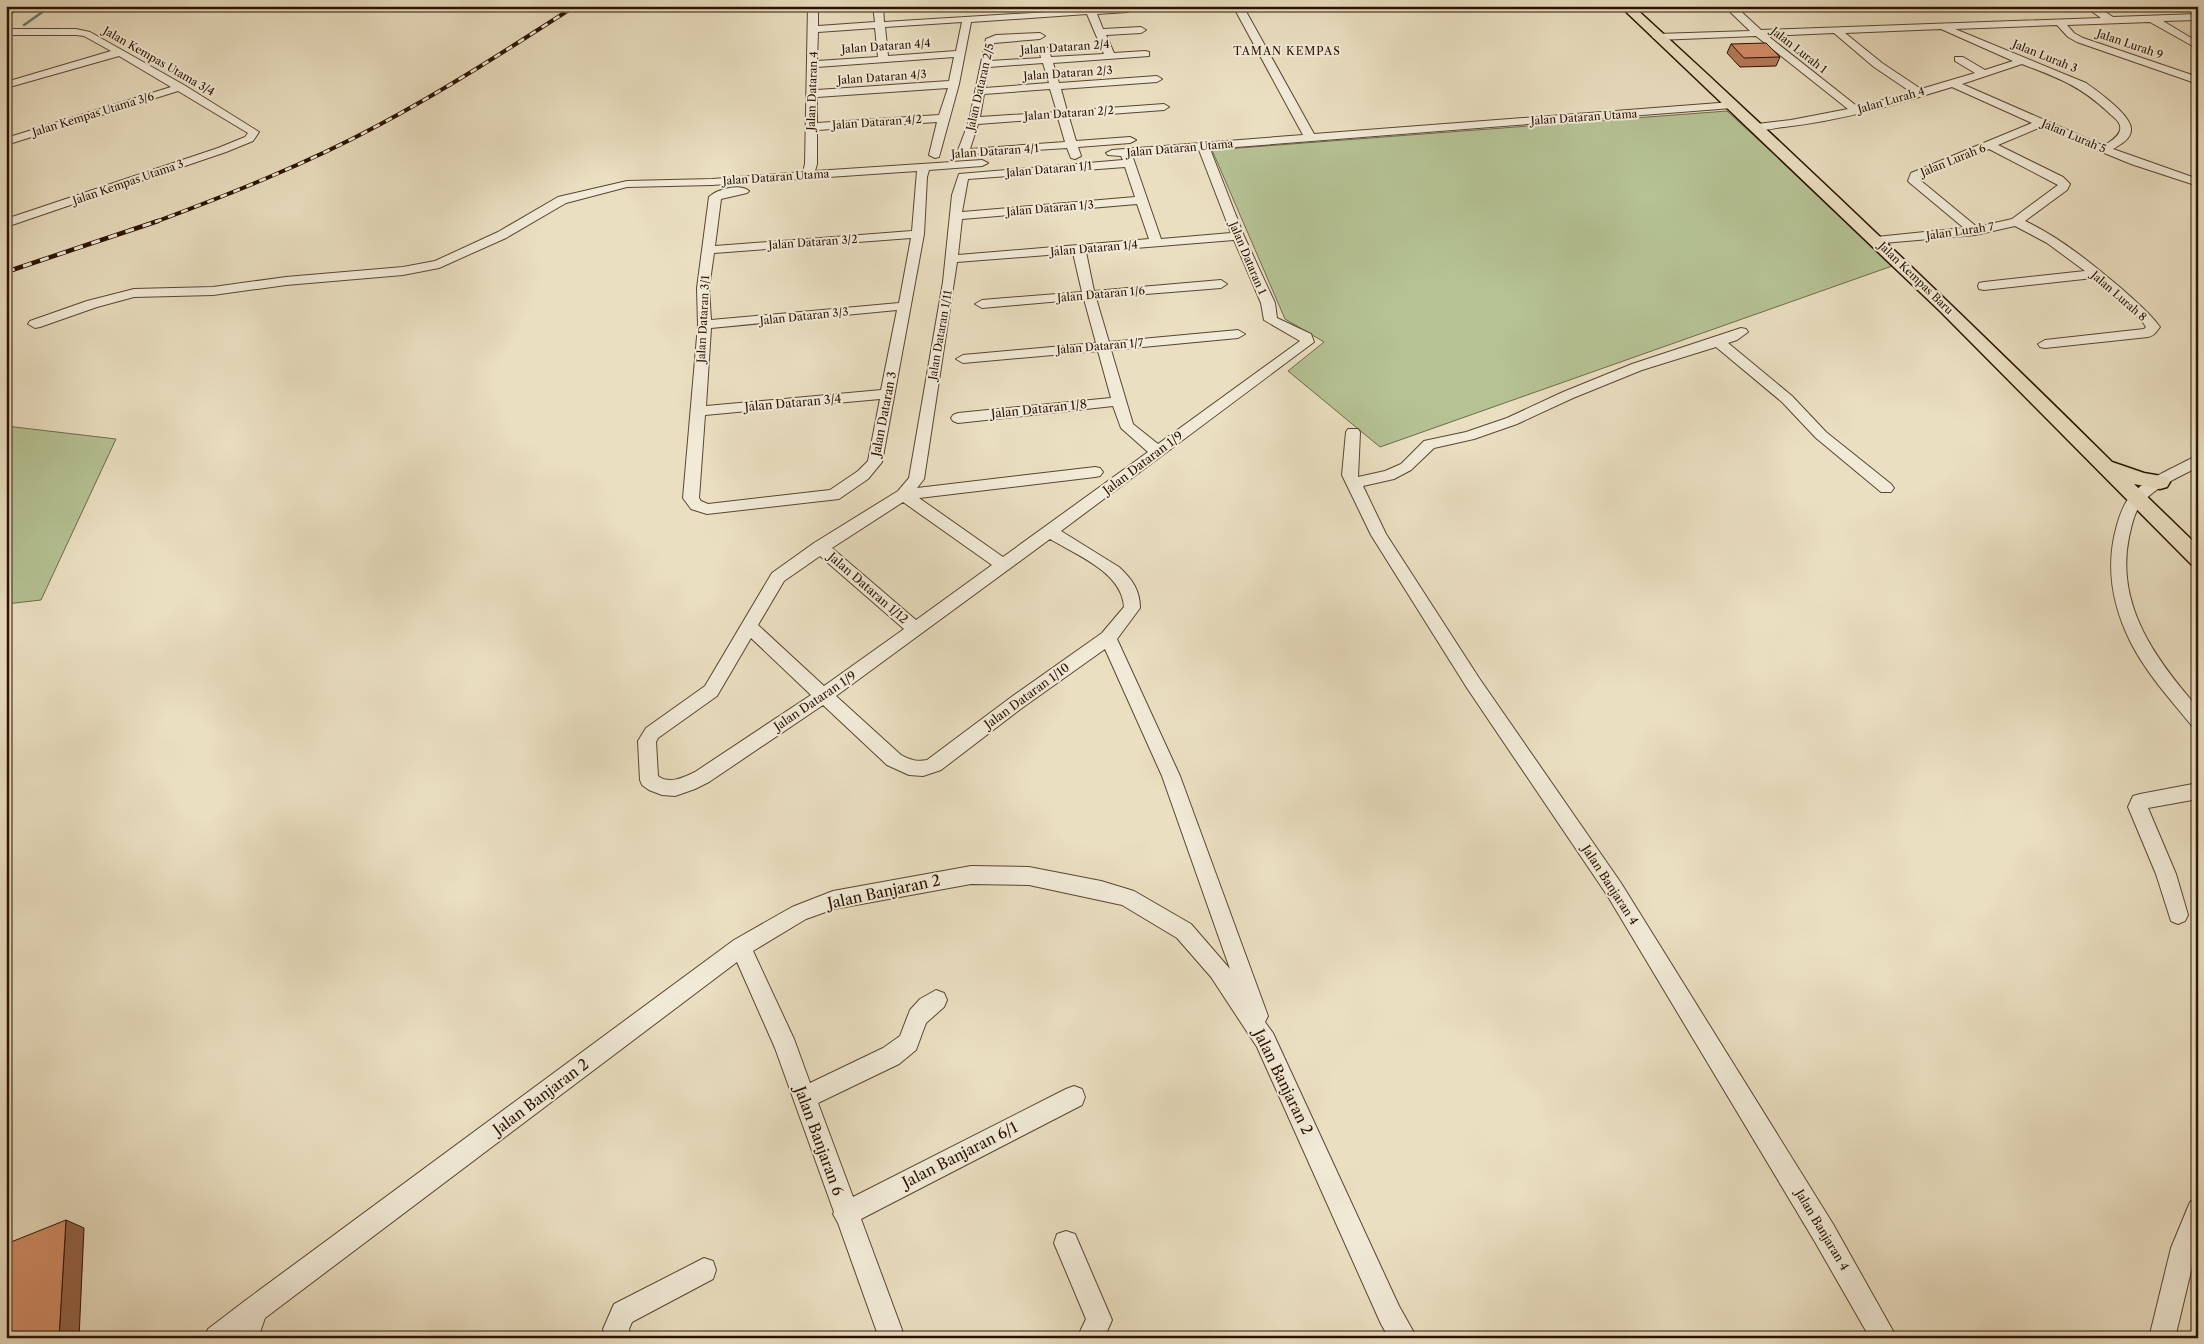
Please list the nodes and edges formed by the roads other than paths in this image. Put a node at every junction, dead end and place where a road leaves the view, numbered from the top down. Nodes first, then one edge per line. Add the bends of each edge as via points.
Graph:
1 (17, 6) edge
2 (813, 6) edge
3 (878, 6) edge
4 (1238, 6) edge
5 (1626, 6) edge
6 (1632, 6) edge
7 (1729, 6) edge
8 (2090, 6) edge
9 (1127, 9) dead end
10 (1091, 12) junction
11 (6, 14) edge
12 (1036, 16) junction
13 (2198, 17) edge
14 (2152, 19) junction
15 (967, 20) junction
16 (2111, 20) junction
17 (2060, 22) junction
18 (881, 25) junction
19 (1940, 26) junction
20 (814, 30) junction
21 (1141, 30) dead end
22 (1836, 30) junction
23 (6, 32) edge
24 (1100, 32) junction
25 (1758, 33) junction
26 (1040, 36) junction
27 (1658, 37) junction
28 (2198, 46) edge
29 (120, 52) junction
30 (961, 54) junction
31 (1145, 54) dead end
32 (1110, 56) junction
33 (883, 59) junction
34 (1959, 59) dead end
35 (1047, 61) junction
36 (2022, 61) junction
37 (812, 64) junction
38 (986, 64) junction
39 (1983, 73) junction
40 (1157, 80) dead end
41 (2198, 81) edge
42 (1952, 83) junction
43 (954, 84) junction
44 (6, 85) edge
45 (180, 87) junction
46 (1054, 87) junction
47 (981, 91) junction
48 (1918, 92) junction
49 (812, 94) junction
50 (1732, 105) junction
51 (1164, 107) dead end
52 (1856, 110) junction
53 (1063, 113) junction
54 (943, 118) junction
55 (974, 121) junction
56 (2042, 123) junction
57 (810, 127) junction
58 (1757, 127) junction
59 (1178, 136) dead end
60 (1310, 137) junction
61 (249, 139) joint
62 (6, 142) edge
63 (1990, 144) junction
64 (1202, 146) junction
65 (2106, 150) junction
66 (1073, 151) junction
67 (963, 153) junction
68 (935, 155) junction
69 (1128, 158) junction
70 (810, 169) junction
71 (923, 172) junction
72 (968, 176) joint
73 (2198, 183) edge
74 (1142, 200) junction
75 (957, 216) junction
76 (2016, 222) junction
77 (6, 223) edge
78 (1975, 231) junction
79 (918, 234) junction
80 (1238, 236) junction
81 (1876, 241) junction
82 (1156, 243) junction
83 (708, 250) junction
84 (1078, 250) junction
85 (951, 258) junction
86 (2094, 274) junction
87 (1221, 284) dead end
88 (1984, 286) dead end
89 (1089, 295) junction
90 (982, 304) dead end
91 (903, 306) junction
92 (35, 324) dead end
93 (705, 325) junction
94 (1741, 332) dead end
95 (1238, 334) dead end
96 (1716, 340) junction
97 (2045, 344) dead end
98 (1103, 345) junction
99 (1298, 349) joint
100 (963, 359) dead end
101 (888, 394) junction
102 (1120, 401) junction
103 (698, 411) junction
104 (958, 418) dead end
105 (1353, 432) dead end
106 (1156, 452) junction
107 (2198, 461) edge
108 (2103, 463) junction
109 (1096, 472) dead end
110 (2160, 482) junction
111 (1354, 483) junction
112 (1886, 488) dead end
113 (903, 495) junction
114 (2138, 497) junction
115 (691, 498) joint
116 (1051, 532) junction
117 (820, 547) junction
118 (2198, 559) edge
119 (1004, 565) junction
120 (748, 626) junction
121 (916, 629) junction
122 (1108, 638) junction
123 (823, 696) junction
124 (2198, 721) edge
125 (2198, 791) edge
126 (2178, 915) dead end
127 (741, 948) junction
128 (936, 1000) dead end
129 (1265, 1040) junction
130 (1074, 1097) dead end
131 (804, 1098) junction
132 (2198, 1210) edge
133 (845, 1214) junction
134 (1066, 1243) dead end
135 (704, 1270) dead end
136 (255, 1309) junction
137 (217, 1338) edge
138 (245, 1338) edge
139 (618, 1338) edge
140 (892, 1338) edge
141 (1090, 1338) edge
142 (1404, 1338) edge
143 (1884, 1338) edge
144 (2162, 1338) edge

1 - 11 street
2 - 20 street, Jalan Dataran 4
3 - 18 street
4 - 60 street
5 - 6 street
5 - 27 main road, Jalan Kempas Baru
7 - 25 street, Jalan Lurah 1
8 - 16 street
9 - 10 street
10 - 12 street
10 - 24 street
12 - 15 street
12 - 26 street
13 - 14 street
14 - 16 street
14 - 28 street
15 - 18 street
15 - 30 street
16 - 17 street
17 - 19 street
17 - 41 street, Jalan Lurah 9 via 2080,40
18 - 20 street
18 - 33 street
19 - 22 street
19 - 36 street, Jalan Lurah 3
20 - 37 street, Jalan Dataran 4
21 - 24 street
22 - 25 street
22 - 48 street
23 - 29 street, Jalan Kempas Utama 3/4 via 82,33
24 - 32 street
25 - 27 street
25 - 52 street, Jalan Lurah 1
26 - 35 street
26 - 38 street, Jalan Dataran 2/5 via 992,39
27 - 50 main road, Jalan Kempas Baru
29 - 44 street
29 - 45 street, Jalan Kempas Utama 3/4
30 - 33 street, Jalan Dataran 4/4
30 - 43 street
31 - 32 street, Jalan Dataran 2/4
32 - 35 street, Jalan Dataran 2/4
33 - 37 street, Jalan Dataran 4/4
34 - 39 street
35 - 38 street, Jalan Dataran 2/4
35 - 46 street
36 - 39 street, Jalan Lurah 4
36 - 65 street, Jalan Lurah 3 via 2069,78 2096,95 2124,121 2126,130 2122,138
37 - 49 street, Jalan Dataran 4
38 - 47 street, Jalan Dataran 2/5
39 - 42 street, Jalan Lurah 4
40 - 46 street, Jalan Dataran 2/3
42 - 48 street, Jalan Lurah 4
42 - 56 street, Jalan Lurah 5
43 - 49 street, Jalan Dataran 4/3
43 - 54 street
45 - 61 street, Jalan Kempas Utama 3/4 via 254,132
45 - 62 street, Jalan Kempas Utama 3/6
46 - 47 street, Jalan Dataran 2/3
46 - 53 street
47 - 55 street, Jalan Dataran 2/5
48 - 52 street, Jalan Lurah 4
49 - 57 street, Jalan Dataran 4
50 - 58 main road, Jalan Kempas Baru
50 - 60 street, Jalan Dataran Utama
51 - 53 street, Jalan Dataran 2/2
52 - 58 street, Jalan Lurah 4 via 1803,123
53 - 55 street, Jalan Dataran 2/2
53 - 66 street
54 - 57 street, Jalan Dataran 4/2
54 - 68 street
55 - 67 street, Jalan Dataran 2/5
56 - 63 street, Jalan Lurah 6
56 - 65 street, Jalan Lurah 5
57 - 70 street, Jalan Dataran 4
58 - 81 main road, Jalan Kempas Baru
59 - 66 street, Jalan Dataran 4/1
60 - 64 street, Jalan Dataran Utama
61 - 77 street, Jalan Kempas Utama 3
63 - 76 street, Jalan Lurah 7 via 2064,184 2063,188
63 - 78 street, Jalan Lurah 6 via 1913,178
64 - 69 street, Jalan Dataran Utama
64 - 80 street, Jalan Dataran 1
65 - 73 street, Jalan Lurah 5
66 - 67 street, Jalan Dataran 4/1
66 - 69 street, Jalan Dataran Utama
66 - 71 street, Jalan Dataran Utama
67 - 68 street, Jalan Dataran 4/1
68 - 70 street, Jalan Dataran 4/1
69 - 72 street, Jalan Dataran 1/1
69 - 74 street
70 - 71 street, Jalan Dataran Utama
70 - 92 street, Jalan Dataran Utama via 712,182 627,184 562,200 502,235 439,264 403,271 213,291 134,294 92,304
71 - 79 street, Jalan Dataran 3
71 - 83 street, Jalan Dataran 3/1 via 724,192 715,197
72 - 75 street, Jalan Dataran 1/11 via 962,178
74 - 75 street, Jalan Dataran 1/3
74 - 82 street
75 - 85 street, Jalan Dataran 1/11
76 - 78 street, Jalan Lurah 7
76 - 86 street, Jalan Lurah 8 via 2052,240
78 - 81 street, Jalan Lurah 7
79 - 83 street, Jalan Dataran 3/2
79 - 91 street, Jalan Dataran 3
80 - 82 street, Jalan Dataran 1/4
80 - 99 street, Jalan Dataran 1 via 1268,303 1270,320 1306,337 1306,342
81 - 108 main road, Jalan Kempas Baru
82 - 84 street, Jalan Dataran 1/4
83 - 93 street, Jalan Dataran 3/1 via 703,288
84 - 85 street, Jalan Dataran 1/4
84 - 89 street
85 - 113 street, Jalan Dataran 1/11 via 916,479
86 - 88 street
86 - 97 street, Jalan Lurah 8 via 2147,318 2153,327 2148,333
87 - 89 street, Jalan Dataran 1/6
89 - 90 street, Jalan Dataran 1/6
89 - 98 street
91 - 93 street, Jalan Dataran 3/3
91 - 101 street, Jalan Dataran 3
93 - 103 street, Jalan Dataran 3/1
94 - 96 street
95 - 98 street, Jalan Dataran 1/7
96 - 111 street via 1628,370 1512,421 1469,436 1429,444 1406,467 1389,475
96 - 112 street via 1787,399 1821,435
98 - 100 street, Jalan Dataran 1/7
98 - 102 street
99 - 106 street, Jalan Dataran 1/9
101 - 103 street, Jalan Dataran 3/4
101 - 115 street, Jalan Dataran 3 via 874,462 864,475 834,495 707,510 696,505
102 - 104 street, Jalan Dataran 1/8
102 - 106 street via 1126,425
103 - 115 street, Jalan Dataran 3/1
105 - 111 street, Jalan Banjaran 4 via 1350,475
106 - 116 street, Jalan Dataran 1/9
107 - 110 street
108 - 110 main road via 2128,475
108 - 114 main road, Jalan Kempas Baru
109 - 113 street
110 - 114 street
111 - 143 street, Jalan Banjaran 4 via 1379,535 1473,684 1614,888
113 - 117 street, Jalan Dataran 1/9
113 - 119 street
114 - 118 main road, Jalan Kempas Baru
114 - 124 street via 2126,518 2118,546 2120,594 2135,633 2161,676
116 - 119 street, Jalan Dataran 1/9
116 - 122 street, Jalan Dataran 1/10 via 1117,574 1126,585 1132,608
117 - 120 street, Jalan Dataran 1/9 via 778,577
117 - 121 street, Jalan Dataran 1/12
119 - 121 street, Jalan Dataran 1/9
120 - 123 street
120 - 123 street, Jalan Dataran 1/9 via 712,691 652,733 647,741 649,780 656,787 684,787
121 - 123 street, Jalan Dataran 1/9
122 - 123 street, Jalan Dataran 1/10 via 923,770 894,760
122 - 129 street via 1171,776
125 - 126 street via 2140,802 2138,807 2166,874
127 - 129 street, Jalan Banjaran 2 via 799,912 833,900 971,875 1029,876 1127,897 1184,931 1218,970
127 - 131 street, Jalan Banjaran 6 via 786,1047
127 - 136 street, Jalan Banjaran 2
128 - 131 street via 918,1017 908,1043 900,1050
129 - 142 street, Jalan Banjaran 2 via 1390,1315
130 - 133 street, Jalan Banjaran 6/1
131 - 133 street, Jalan Banjaran 6
132 - 144 street via 2183,1248
133 - 140 street, Jalan Banjaran 6
134 - 141 street via 1099,1320
135 - 139 street via 623,1313 616,1329
136 - 137 street, Jalan Banjaran 2
136 - 138 street

